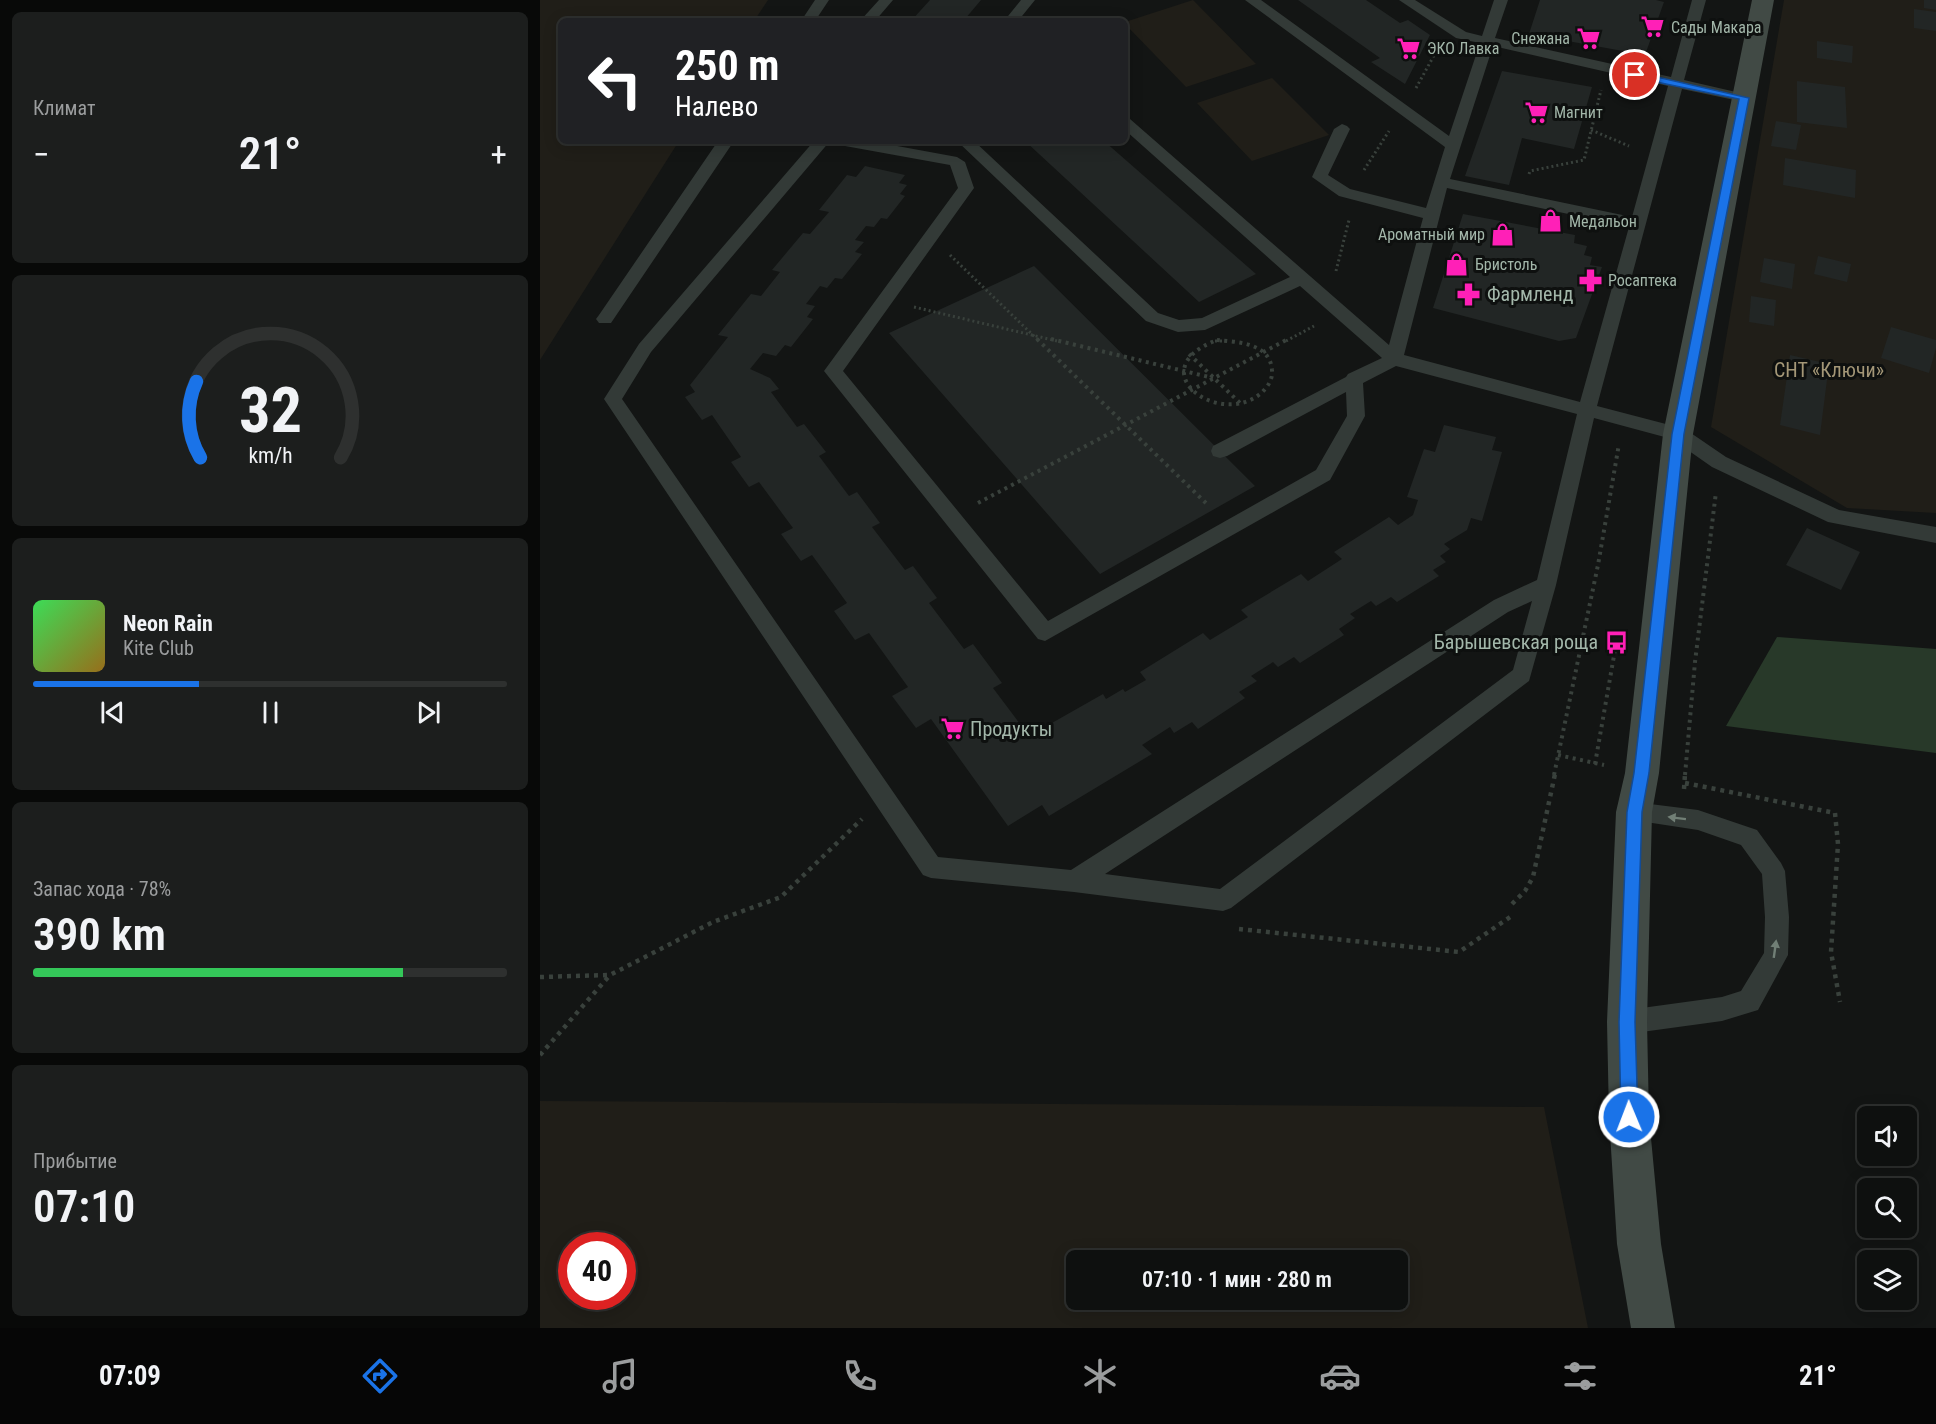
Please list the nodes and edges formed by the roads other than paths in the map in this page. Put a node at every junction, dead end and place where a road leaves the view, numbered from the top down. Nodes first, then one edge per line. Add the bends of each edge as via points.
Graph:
1 (822, 0) edge
2 (886, 0) edge
3 (1028, 0) edge
4 (1252, 0) edge
5 (1406, 0) edge
6 (1501, 0) edge
7 (1699, 0) edge
8 (1763, 0) edge
9 (809, 18) edge
10 (870, 18) edge
11 (1013, 18) edge
12 (1486, 41) junction
13 (1675, 84) junction
14 (1744, 98) junction
15 (1128, 125) edge
16 (1342, 129) dead end
17 (724, 144) edge
18 (819, 144) edge
19 (861, 144) edge
20 (968, 144) edge
21 (1454, 147) junction
22 (1441, 182) junction
23 (1432, 215) junction
24 (1639, 224) junction
25 (1302, 278) junction
26 (605, 319) dead end
27 (1394, 358) junction
28 (1354, 378) junction
29 (1587, 410) junction
30 (1678, 434) junction
31 (1220, 451) dead end
32 (1936, 535) edge
33 (1546, 585) junction
34 (1634, 812) junction
35 (1074, 881) junction
36 (1627, 1022) junction
37 (1653, 1328) edge

1 - 9 lane
2 - 10 lane
3 - 11 lane
4 - 21 lane
5 - 12 lane via 1461,36
6 - 12 lane
7 - 13 lane
8 - 14 street
12 - 13 lane
12 - 21 lane
13 - 14 lane
13 - 24 lane
14 - 30 street
15 - 25 lane
16 - 23 lane via 1320,177 1345,193
17 - 26 lane
18 - 35 lane via 645,348 614,399 931,867
19 - 28 lane via 957,162 966,188 833,371 1045,633 1323,475 1356,416
20 - 25 lane via 1152,317 1178,326 1205,324
21 - 22 lane
22 - 23 lane
22 - 24 lane
23 - 27 lane
24 - 29 lane
25 - 27 lane
27 - 28 lane
27 - 29 lane
28 - 31 lane
29 - 30 lane
29 - 33 lane
30 - 32 lane via 1719,462 1835,517
30 - 34 street via 1642,773
33 - 35 lane via 1501,606
33 - 35 lane via 1522,675 1223,900
34 - 36 street
36 -> 34 lane via 1722,1009 1749,1001 1776,955 1773,871 1749,837 1698,820
36 - 37 street via 1638,1233

